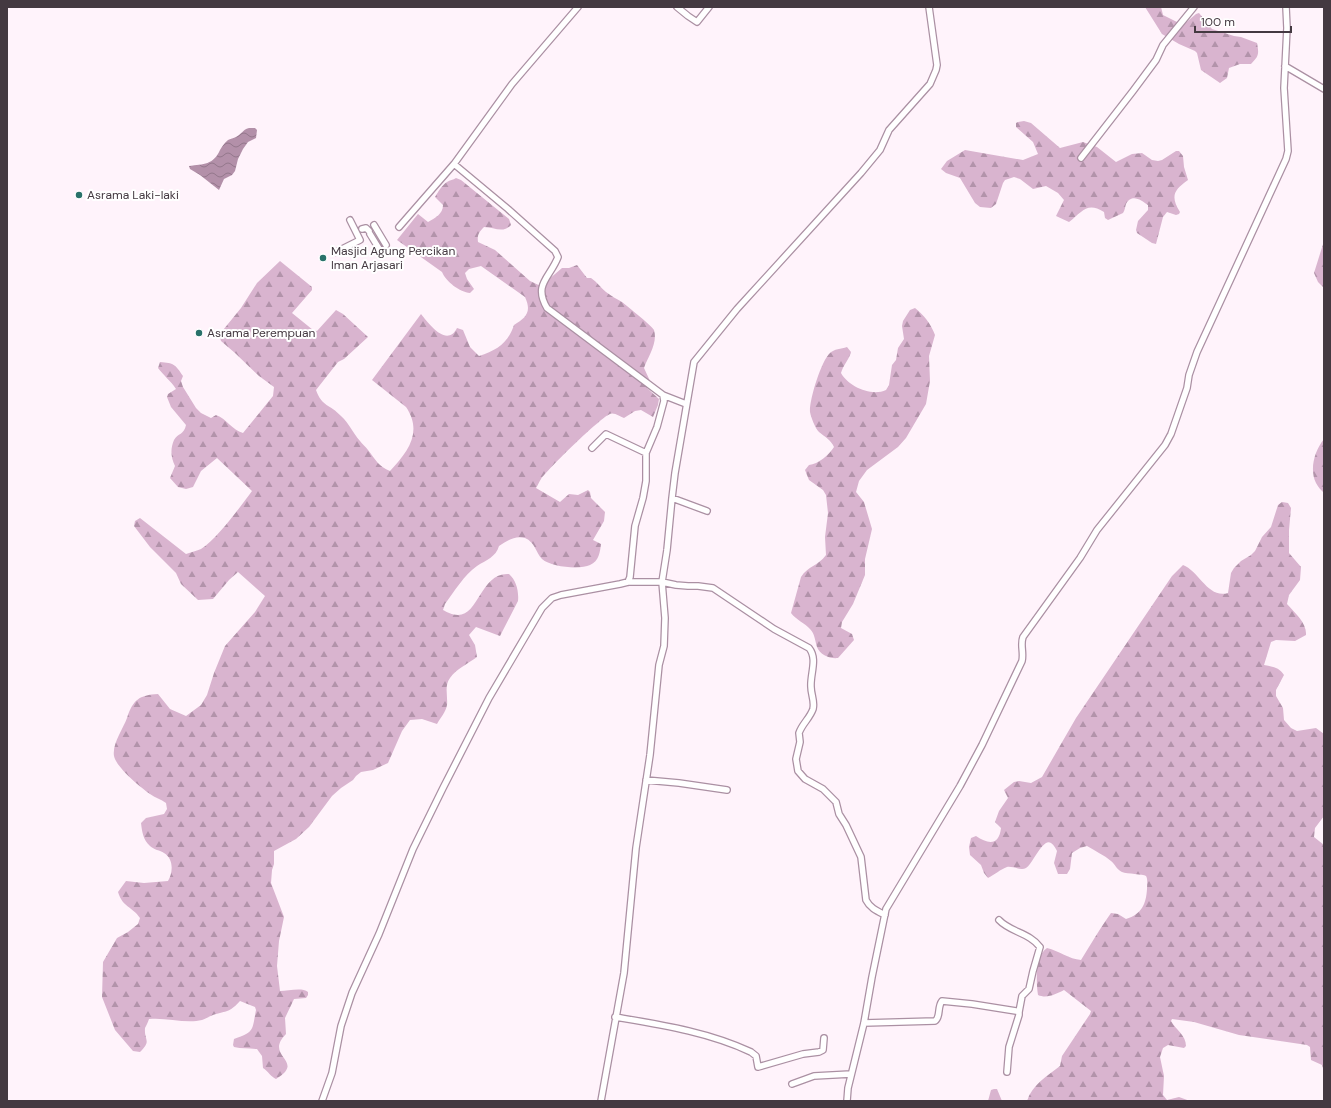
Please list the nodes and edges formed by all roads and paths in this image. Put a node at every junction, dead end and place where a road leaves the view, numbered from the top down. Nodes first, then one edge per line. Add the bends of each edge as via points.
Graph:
1 (578, 7) edge
2 (677, 7) edge
3 (709, 7) edge
4 (929, 7) edge
5 (1194, 7) edge
6 (1286, 7) edge
7 (1285, 66) junction
8 (1324, 89) edge
9 (1081, 158) dead end
10 (454, 164) junction
11 (350, 220) dead end
12 (374, 225) dead end
13 (399, 227) dead end
14 (359, 231) junction
15 (336, 252) dead end
16 (663, 396) junction
17 (686, 404) junction
18 (592, 448) dead end
19 (646, 453) junction
20 (672, 498) junction
21 (707, 511) dead end
22 (628, 582) junction
23 (662, 582) junction
24 (646, 780) junction
25 (727, 790) dead end
26 (885, 915) junction
27 (999, 920) dead end
28 (1019, 1012) junction
29 (615, 1017) junction
30 (864, 1023) junction
31 (824, 1038) dead end
32 (1007, 1072) dead end
33 (851, 1074) junction
34 (792, 1084) dead end
35 (322, 1101) edge
36 (601, 1101) edge
37 (847, 1101) edge

1 - 10 street via 512,84
2 - 3 street via 697,22
4 - 17 street via 937,65 930,84 889,130 880,150 861,173 737,309 694,362
5 - 9 street
6 - 7 street
7 - 8 street
7 - 26 street via 1288,151 1286,159 1197,352 1171,434 1165,445 1096,530 1080,558 1023,637 1022,661 982,745 886,909
10 - 13 street
10 - 16 street via 555,251 558,257 541,288 547,308
11 - 14 street
12 - 14 street via 378,240 366,228
14 - 15 street via 359,240
16 - 17 street
16 - 19 street via 664,402 657,427
17 - 20 street
18 - 19 street via 606,434
19 - 22 street via 646,481 635,526
20 - 21 street
20 - 23 street
22 - 23 street
22 - 35 street via 561,594 547,602 488,698 413,849 352,994 341,1026 332,1073
23 - 24 street via 666,618 664,646 659,665
23 - 26 street via 713,588 812,651 814,662 811,688 814,704 799,733 797,768 799,774 823,789 836,802 839,814 861,857 866,900 874,909
24 - 25 street
24 - 29 street via 636,848 624,973
26 - 30 street
27 - 28 street via 1040,947 1029,989 1023,994
28 - 30 street via 942,1001 935,1021
28 - 32 street via 1009,1047
29 - 31 street via 716,1038 751,1052 756,1056 758,1067 819,1052 823,1050
29 - 36 street
30 - 33 street
33 - 34 street via 814,1076
33 - 37 street

